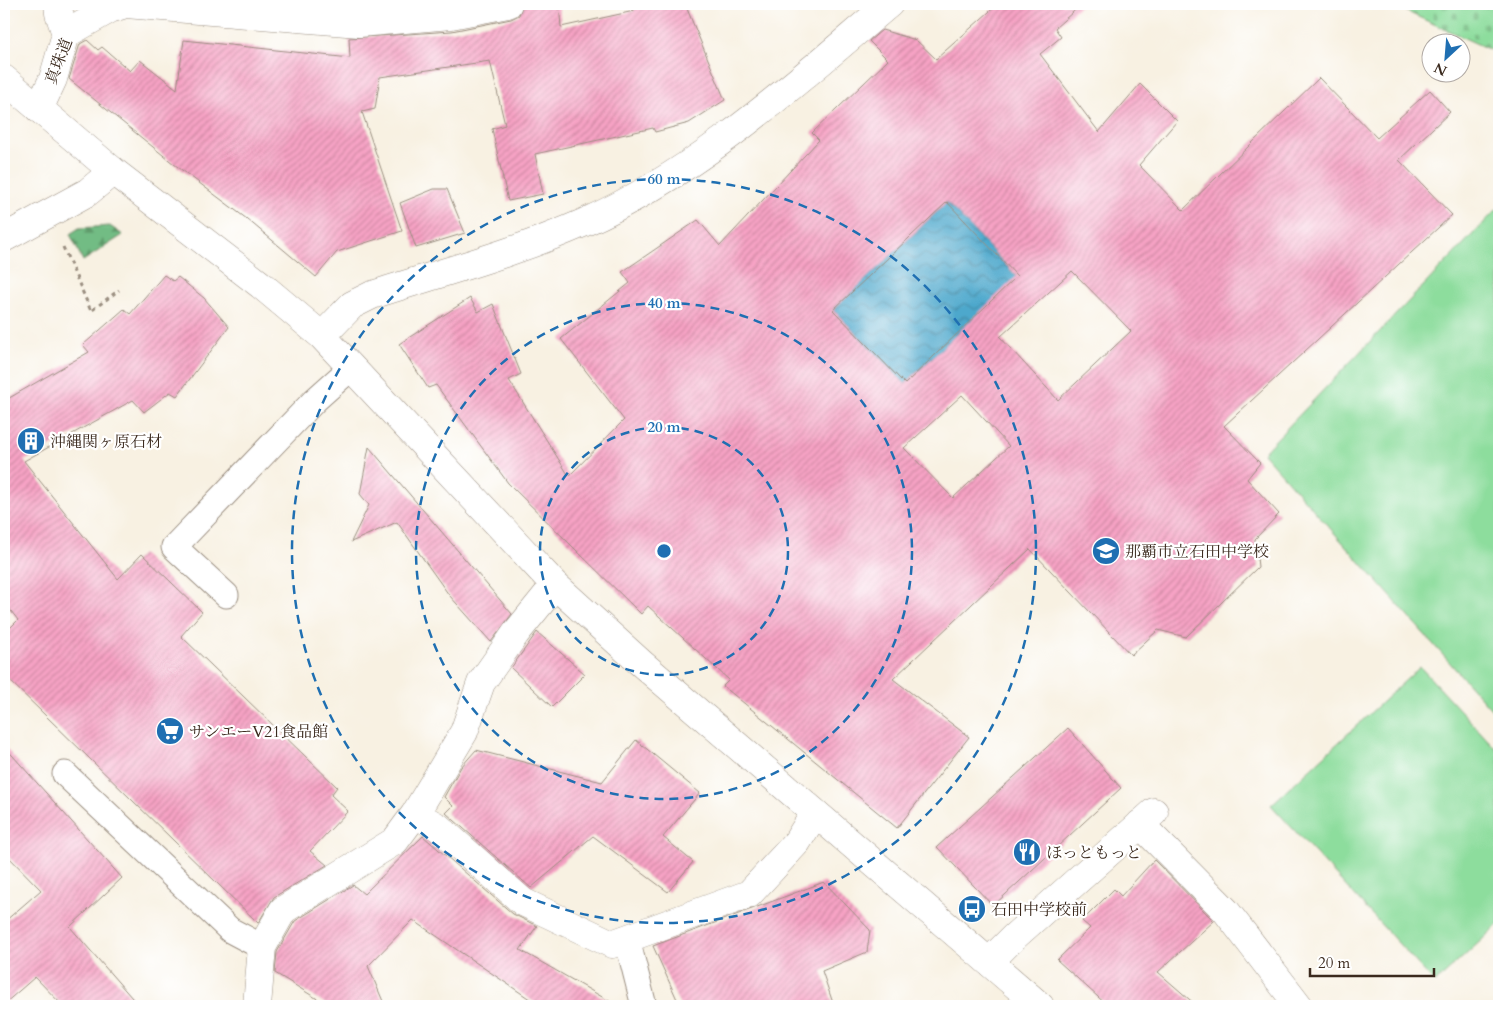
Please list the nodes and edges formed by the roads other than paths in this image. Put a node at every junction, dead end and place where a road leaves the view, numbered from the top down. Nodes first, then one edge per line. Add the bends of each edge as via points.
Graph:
1 (58, 4) edge
2 (508, 4) edge
3 (889, 4) edge
4 (224, 8) edge
5 (66, 34) junction
6 (4, 79) edge
7 (39, 109) junction
8 (113, 171) junction
9 (4, 238) edge
10 (322, 336) junction
11 (352, 367) junction
12 (555, 585) junction
13 (226, 595) dead end
14 (65, 774) dead end
15 (815, 813) junction
16 (415, 814) junction
17 (627, 939) junction
18 (262, 947) junction
19 (990, 962) junction
20 (1031, 1004) edge
21 (257, 1006) edge
22 (644, 1006) edge
23 (1299, 1006) edge

1 - 5 street
2 - 4 street, 真珠道 via 451,15 359,23
3 - 10 street via 742,126 634,197 584,223 523,246 372,295 352,305
4 - 5 street, 真珠道 via 126,4 110,9
5 - 7 street, 真珠道 via 53,79
6 - 7 street
7 - 8 street
8 - 9 street via 88,192
8 - 10 street via 262,285
10 - 11 street
11 - 12 street
11 - 13 lane via 315,400 174,547
12 - 15 street
12 - 16 street via 481,683 464,732
14 - 18 lane via 230,930
15 - 17 street via 797,842 749,894
15 - 19 street
16 - 17 street via 438,827 522,902 612,944
16 - 18 street via 395,841 283,910
17 - 22 lane
18 - 21 street
19 - 20 street
19 - 23 street via 1147,818 1226,911

